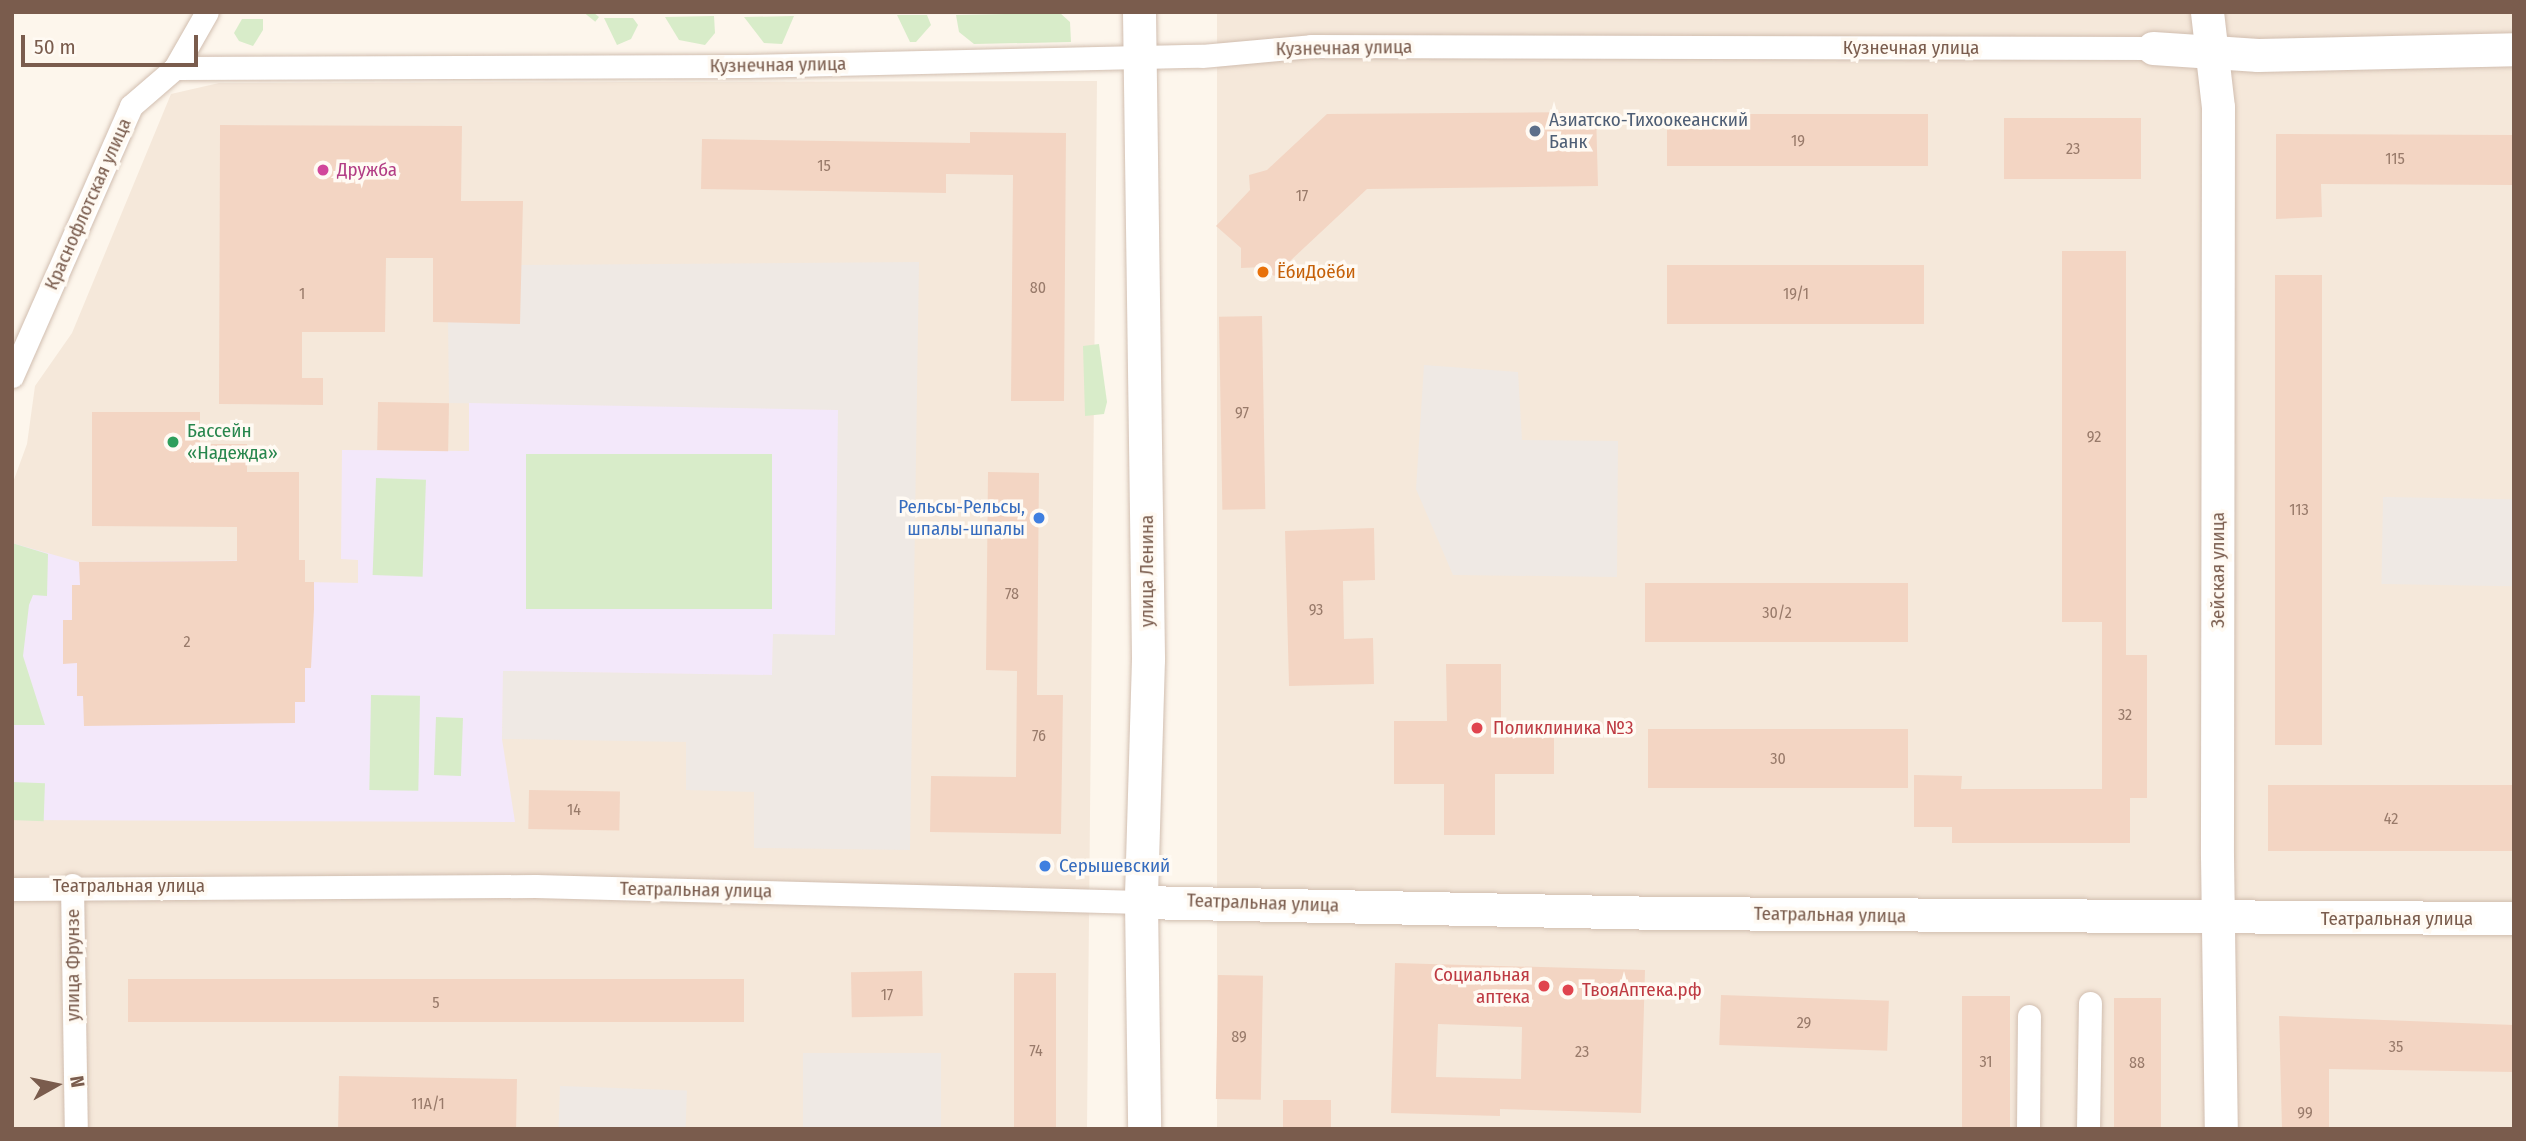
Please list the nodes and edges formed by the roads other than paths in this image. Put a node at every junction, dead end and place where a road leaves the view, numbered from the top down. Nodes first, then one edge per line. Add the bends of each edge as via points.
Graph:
1 (207, 12) edge
2 (1139, 12) edge
3 (2207, 12) edge
4 (2153, 48) joint
5 (2208, 49) junction
6 (2514, 49) edge
7 (1139, 55) junction
8 (175, 68) junction
9 (12, 376) edge
10 (72, 885) junction
11 (12, 889) edge
12 (1141, 902) junction
13 (2514, 918) edge
14 (2218, 919) junction
15 (2090, 1003) dead end
16 (2029, 1016) dead end
17 (76, 1129) edge
18 (1144, 1129) edge
19 (2028, 1129) edge
20 (2088, 1129) edge
21 (2221, 1129) edge

1 - 8 street, Краснофлотская улица
2 - 7 main road, улица Ленина
3 - 5 main road, Зейская улица
4 - 5 main road, Кузнечная улица
4 - 7 street, Кузнечная улица via 1311,46
5 - 6 main road, Кузнечная улица via 2258,55
5 - 14 main road, Зейская улица via 2218,107
7 - 8 street, Кузнечная улица via 760,65
7 - 12 main road, улица Ленина via 1148,645
8 - 9 street, Краснофлотская улица via 131,106
10 - 11 street, Театральная улица
10 - 12 street, Театральная улица via 535,886
10 - 17 street, улица Фрунзе
12 - 14 main road, Театральная улица
12 - 18 main road, улица Ленина
13 - 14 main road, Театральная улица
14 - 21 main road, Зейская улица
15 - 20 street
16 - 19 street

